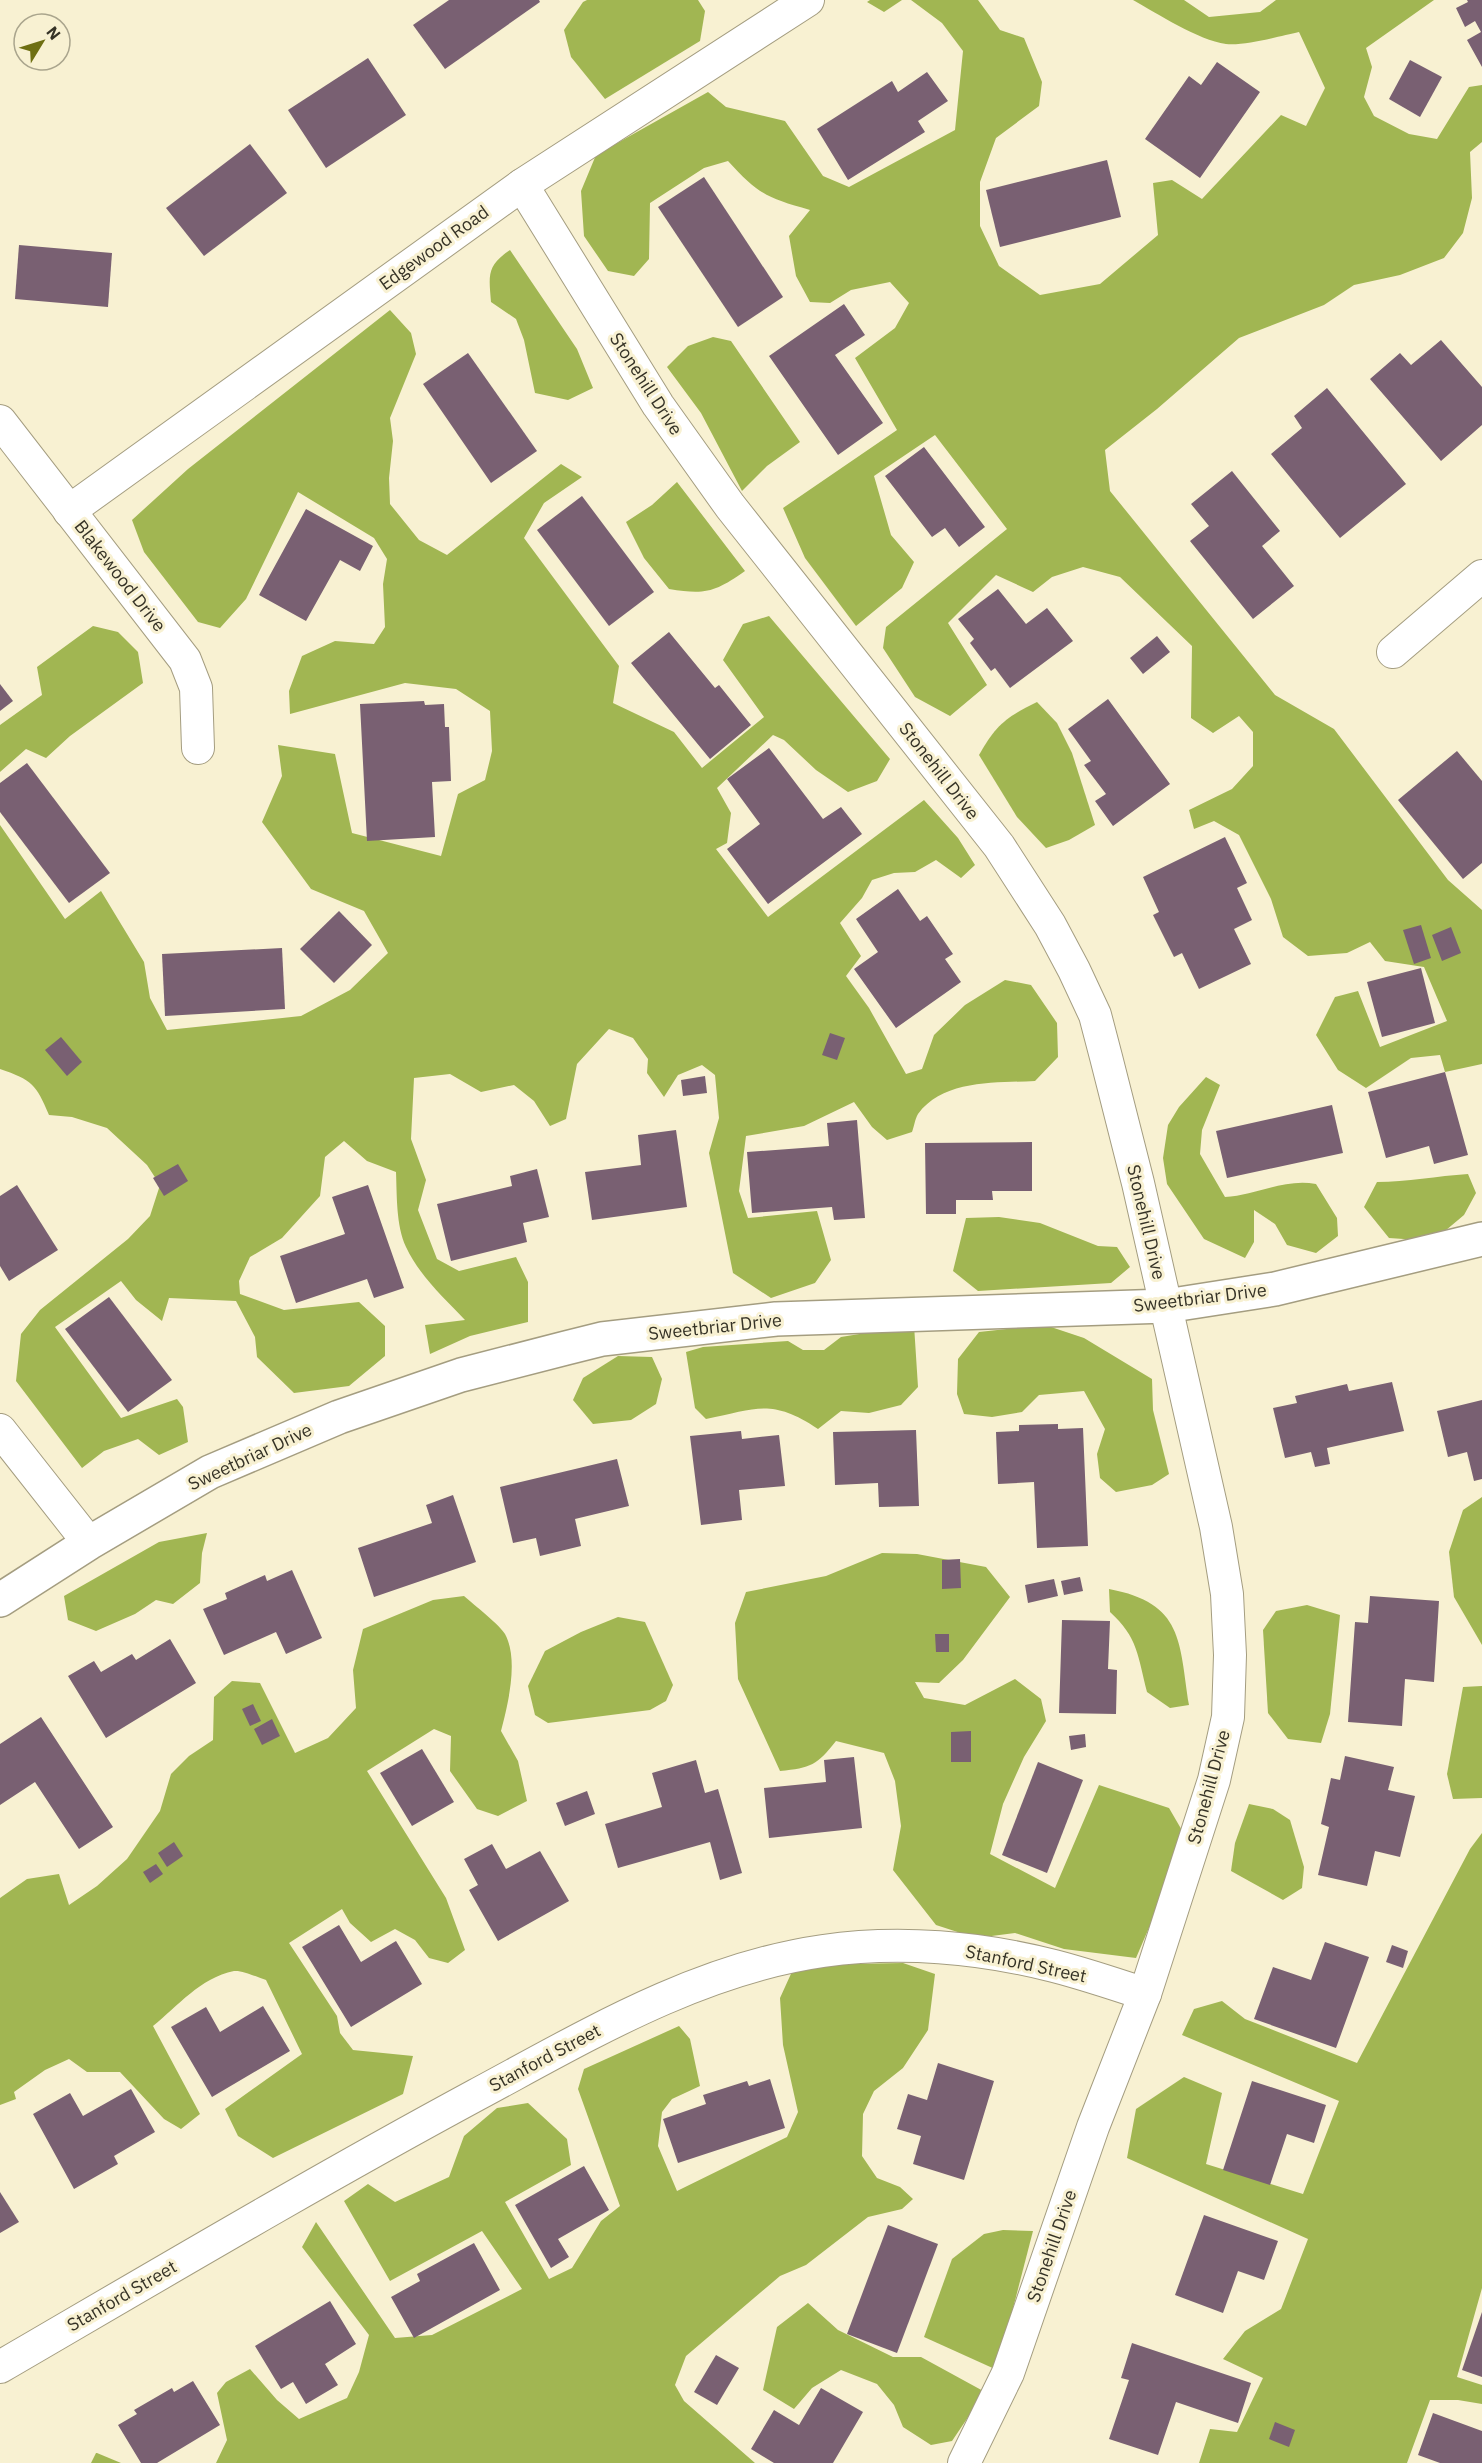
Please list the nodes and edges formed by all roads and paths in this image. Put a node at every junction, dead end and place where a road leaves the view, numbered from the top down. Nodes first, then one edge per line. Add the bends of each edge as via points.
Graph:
1 (808, 0) edge
2 (522, 185) junction
3 (0, 421) edge
4 (69, 511) junction
5 (1482, 576) edge
6 (1393, 652) dead end
7 (198, 748) dead end
8 (1482, 1239) edge
9 (1166, 1306) junction
10 (0, 1430) edge
11 (89, 1543) junction
12 (0, 1599) edge
13 (1144, 1994) junction
14 (0, 2367) edge
15 (964, 2463) edge

1 - 2 street, Edgewood Road
2 - 4 street, Edgewood Road
2 - 9 street, Stonehill Drive via 658,405 730,506 999,846 1050,925 1095,1015
3 - 4 street, Blakewood Drive
4 - 7 street, Blakewood Drive via 184,660 196,688
5 - 6 street
8 - 9 street, Sweetbriar Drive via 1275,1289
9 - 11 street, Sweetbriar Drive via 776,1319 602,1339 461,1375 339,1417 210,1472
9 - 13 street, Stonehill Drive via 1216,1527 1227,1594 1229,1686 1228,1717 1214,1780
10 - 11 street
11 - 12 street, Sweetbriar Drive
13 - 14 street, Stanford Street via 1053,1966 979,1951 906,1946 823,1951 741,1969 618,2020 364,2155
13 - 15 street, Stonehill Drive via 1008,2373

